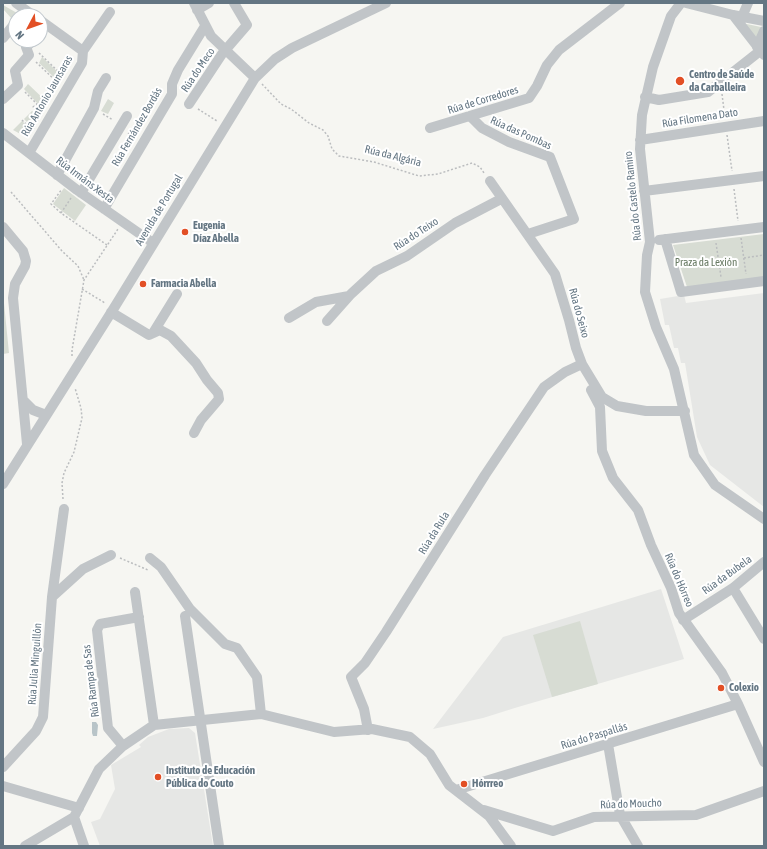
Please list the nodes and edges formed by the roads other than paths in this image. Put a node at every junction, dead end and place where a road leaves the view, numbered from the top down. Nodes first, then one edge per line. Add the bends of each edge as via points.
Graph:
1 (209, 3) edge
2 (234, 3) edge
3 (386, 3) edge
4 (620, 3) edge
5 (681, 3) edge
6 (686, 3) edge
7 (748, 3) edge
8 (195, 6) edge
9 (672, 7) edge
10 (110, 12) dead end
11 (738, 16) junction
12 (764, 21) edge
13 (48, 26) edge
14 (205, 26) junction
15 (764, 31) edge
16 (200, 36) junction
17 (211, 36) junction
18 (26, 48) edge
19 (226, 50) junction
20 (83, 51) junction
21 (760, 51) edge
22 (106, 78) dead end
23 (255, 78) junction
24 (645, 97) junction
25 (3, 99) edge
26 (189, 104) road end
27 (127, 116) dead end
28 (470, 116) junction
29 (764, 120) edge
30 (430, 128) dead end
31 (3, 133) edge
32 (640, 140) junction
33 (29, 153) junction
34 (57, 174) junction
35 (764, 176) edge
36 (490, 181) road end
37 (79, 191) junction
38 (644, 191) junction
39 (501, 199) junction
40 (104, 209) junction
41 (764, 226) edge
42 (3, 227) edge
43 (528, 234) junction
44 (665, 238) junction
45 (650, 242) junction
46 (153, 243) junction
47 (764, 281) edge
48 (177, 294) dead end
49 (349, 296) junction
50 (113, 310) junction
51 (289, 318) dead end
52 (327, 321) dead end
53 (153, 333) junction
54 (580, 365) junction
55 (596, 399) joint
56 (23, 400) junction
57 (685, 411) junction
58 (24, 414) junction
59 (46, 415) junction
60 (36, 429) junction
61 (194, 433) dead end
62 (27, 444) junction
63 (4, 482) edge
64 (64, 509) road end
65 (764, 518) edge
66 (112, 554) road end
67 (150, 558) dead end
68 (764, 562) edge
69 (733, 588) junction
70 (135, 592) dead end
71 (52, 597) junction
72 (185, 616) dead end
73 (139, 617) junction
74 (684, 620) junction
75 (764, 638) edge
76 (738, 704) junction
77 (261, 714) junction
78 (199, 720) junction
79 (154, 725) junction
80 (368, 730) junction
81 (608, 744) junction
82 (123, 746) junction
83 (764, 762) edge
84 (3, 767) edge
85 (3, 786) edge
86 (456, 790) junction
87 (764, 791) edge
88 (79, 808) junction
89 (477, 808) junction
90 (620, 815) junction
91 (74, 817) junction
92 (38, 843) edge
93 (25, 846) edge
94 (84, 846) edge
95 (219, 846) edge
96 (511, 846) edge
97 (638, 846) edge

1 - 8 street
2 - 19 street, Rúa do Meco via 247,25
3 - 23 street, Avenida de Portugal via 292,48 275,59
4 - 28 street, Rúa de Corredores via 556,53 528,98
5 - 9 street
6 - 11 street
7 - 11 street
8 - 14 street
9 - 24 street, Rúa do Castelo Ramiro
10 - 20 street
11 - 12 street
11 - 21 street
13 - 20 street
14 - 16 street, Rúa Fernández Bordás
14 - 17 street
15 - 21 street
16 - 17 street
16 - 40 street, Rúa Fernández Bordás via 178,70 172,84 172,94
17 - 19 street
18 - 25 street via 29,55 15,71 18,85
19 - 23 street
19 - 26 street, Rúa do Meco
20 - 33 street, Rúa Antonio Jaunsaras via 82,63
21 - 24 street via 714,89 702,94 659,100
22 - 34 street via 98,91 94,108
23 - 46 street, Avenida de Portugal
24 - 32 street, Rúa do Castelo Ramiro
27 - 37 street
28 - 30 street, Rúa de Corredores
28 - 43 street, Rúa das Pombas via 482,128 509,142 550,157 574,219
29 - 32 street, Rúa Filomena Dato
31 - 33 street, Rúa Irmáns Xesta
32 - 38 street, Rúa do Castelo Ramiro
33 - 34 street, Rúa Irmáns Xesta
34 - 37 street, Rúa Irmáns Xesta
35 - 38 street
36 - 39 street
37 - 40 street, Rúa Irmáns Xesta
38 - 45 street, Rúa do Castelo Ramiro
39 - 43 street
39 - 49 street, Rúa do Teixo via 455,223 408,256 376,271
40 - 46 street, Rúa Irmáns Xesta
41 - 44 street
42 - 56 street via 23,251 26,261 15,284 13,298
43 - 54 street, Rúa do Seixo via 555,274
44 - 45 street
44 - 47 street via 681,292
45 - 57 street, Rúa do Castelo Ramiro via 645,292 656,327 674,369
46 - 50 street, Avenida de Portugal
48 - 53 street
49 - 51 street via 316,302
49 - 52 street, Rúa do Teixo
50 - 53 street via 149,335
50 - 59 street, Avenida de Portugal
53 - 61 street via 160,330 171,336 196,363 218,393 218,399
54 - 55 street, Rúa do Seixo
54 - 57 street, Rúa do Seixo via 602,397 617,406 646,412
54 - 80 street, Rúa da Rula via 544,387 481,481 382,639 366,663 351,677 364,709
55 - 74 street, Rúa do Hórreo via 600,407 602,451 613,478 638,510
56 - 58 street
56 - 59 street via 33,410
57 - 65 street, Rúa do Castelo Ramiro via 694,455 716,484
58 - 60 street
58 - 62 street
59 - 60 street, Avenida de Portugal
60 - 62 street, Avenida de Portugal
62 - 63 street, Avenida de Portugal
64 - 71 street, Rúa Julia Minguillón
66 - 71 street via 83,568
67 - 77 street via 161,567 190,609 225,644 237,648 257,676
68 - 69 street, Rúa da Bubela
69 - 74 street, Rúa da Bubela
69 - 75 street
70 - 73 street
71 - 84 street, Rúa Julia Minguillón via 43,717 36,731
72 - 78 street
73 - 79 street
73 - 82 street, Rúa Rampa de Sas via 100,624 97,630 108,728
74 - 76 street, Rúa do Hórreo via 722,673
76 - 81 street, Rúa do Paspallás
76 - 83 street, Rúa do Hórreo
77 - 78 street
77 - 80 street via 334,732
78 - 79 street
78 - 95 street
79 - 82 street
80 - 86 street via 410,737 430,754 449,785
81 - 86 street, Rúa do Paspallás
81 - 90 street
82 - 88 street via 99,769
85 - 88 street
86 - 89 street
87 - 90 street, Rúa do Moucho via 696,815
88 - 91 street
89 - 90 street, Rúa do Moucho via 553,831 594,817
89 - 96 street via 489,816
90 - 97 street
91 - 92 street
91 - 94 street
92 - 93 street

